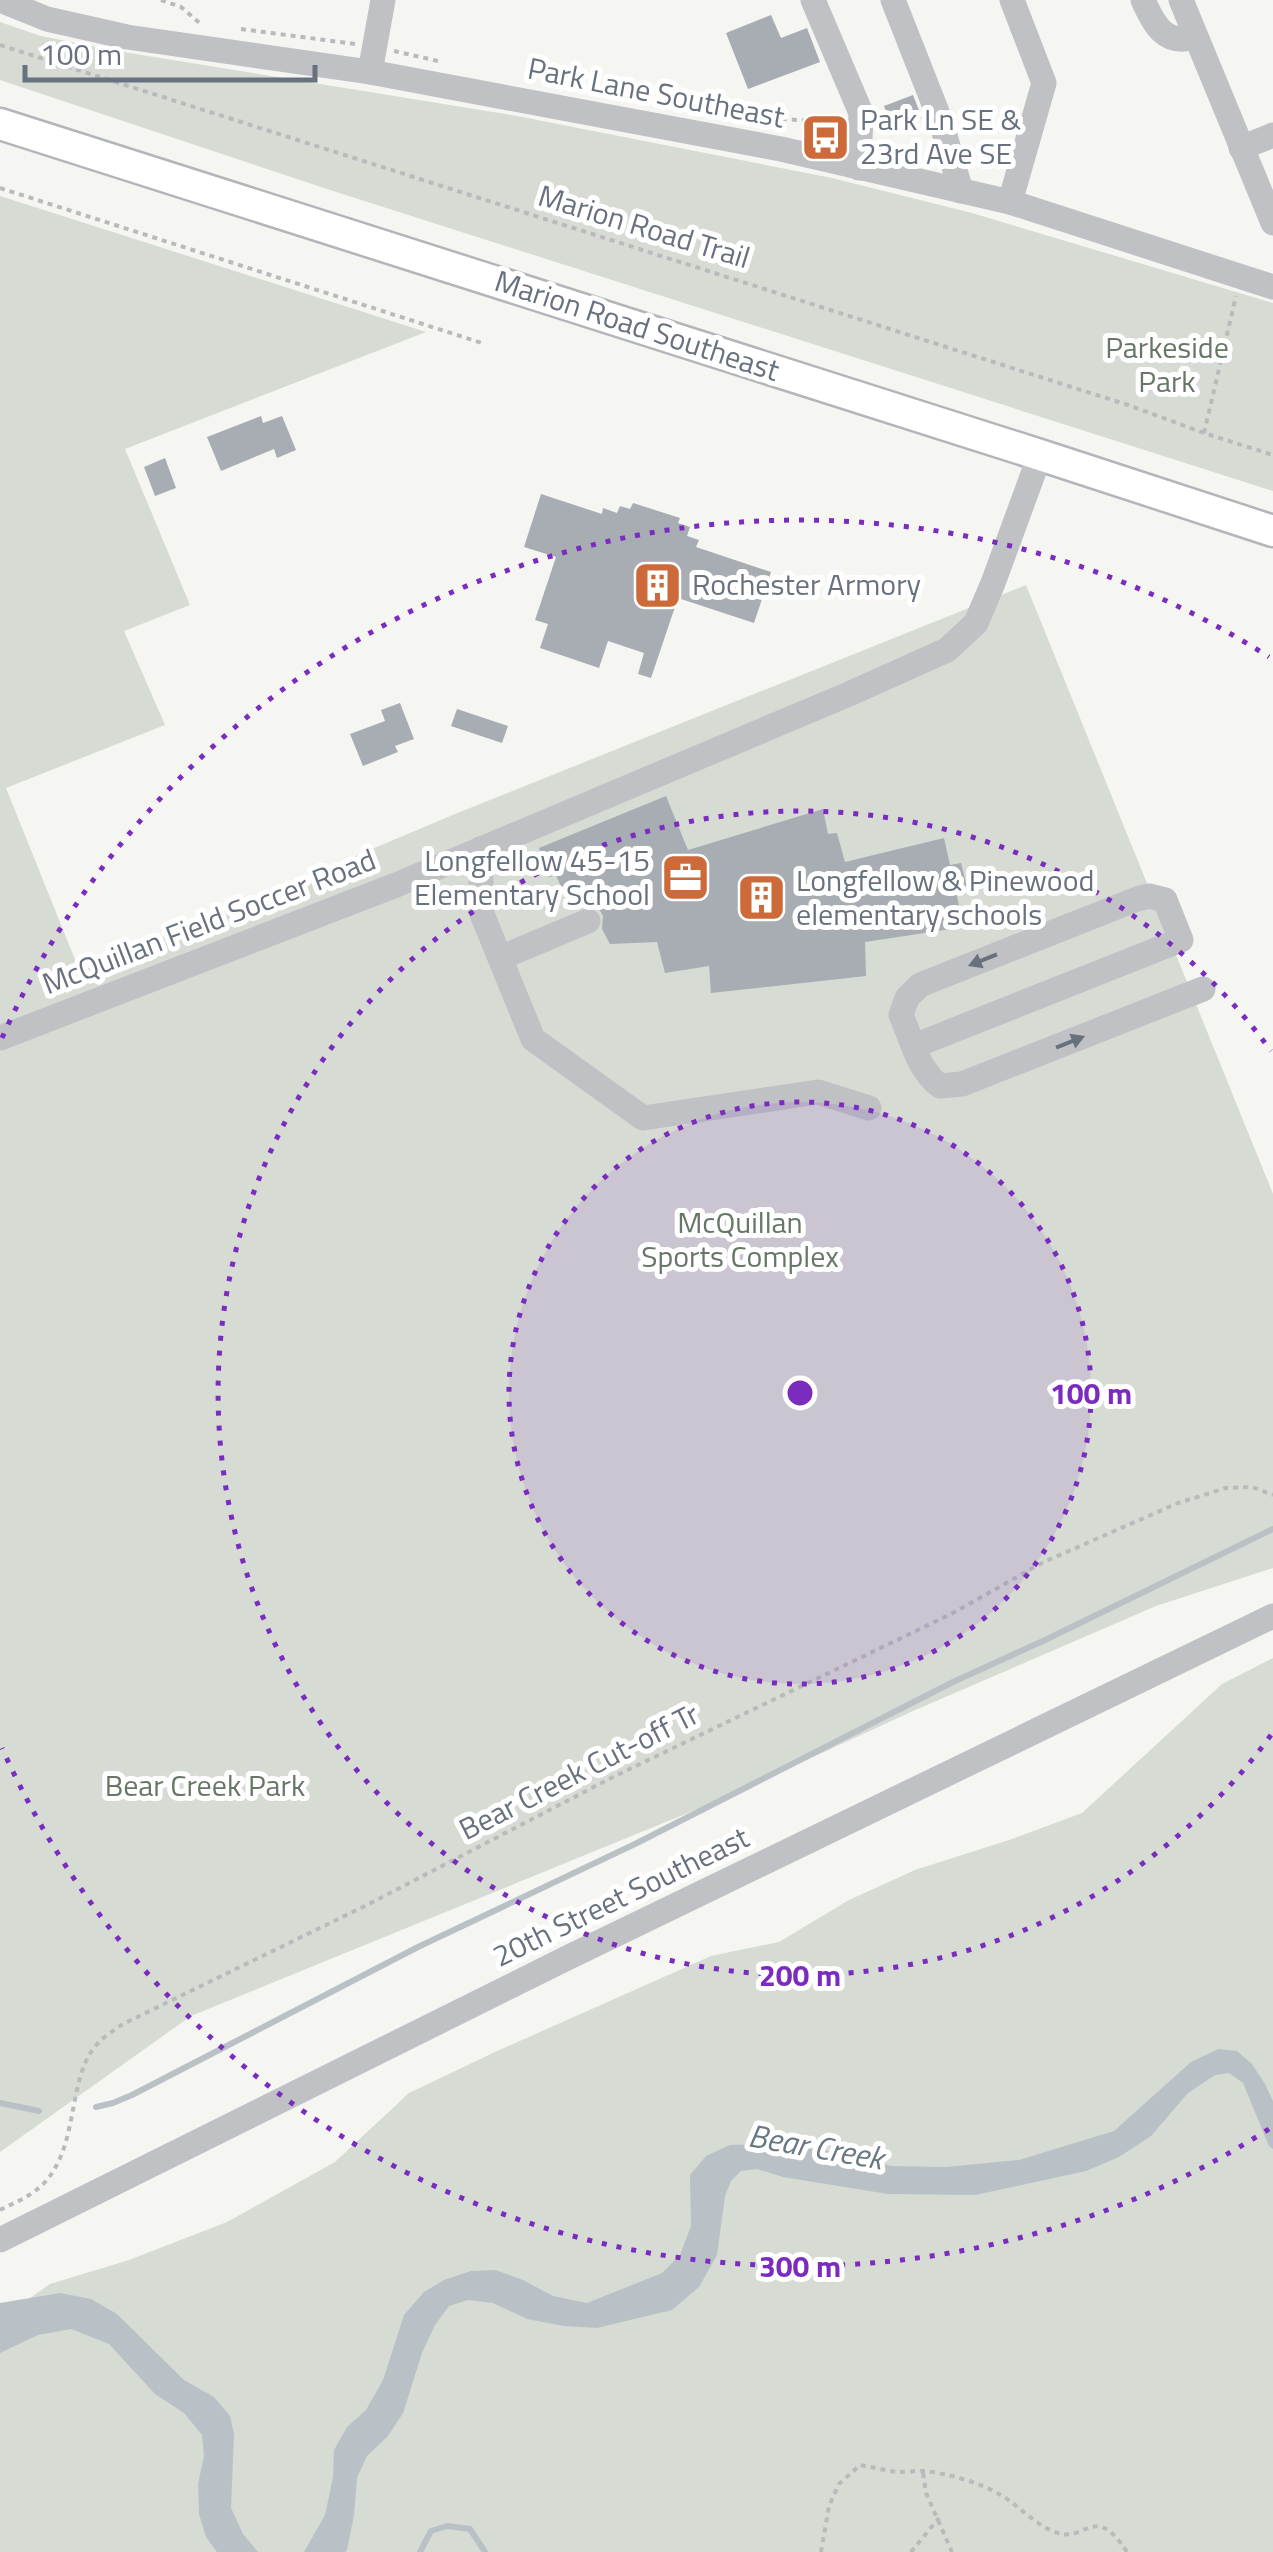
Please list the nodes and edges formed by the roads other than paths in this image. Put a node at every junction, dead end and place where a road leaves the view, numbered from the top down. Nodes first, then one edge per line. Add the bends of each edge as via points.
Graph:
1 (0, 0) edge
2 (383, 0) edge
3 (813, 0) edge
4 (893, 0) edge
5 (1012, 0) edge
6 (1143, 0) edge
7 (1181, 0) edge
8 (51, 10) edge
9 (1196, 37) junction
10 (372, 59) junction
11 (0, 124) edge
12 (1273, 135) edge
13 (1241, 148) junction
14 (860, 168) junction
15 (961, 191) junction
16 (1010, 202) junction
17 (1273, 223) edge
18 (1273, 287) edge
19 (1040, 455) junction
20 (1273, 531) edge
21 (480, 850) junction
22 (588, 921) dead end
23 (500, 958) junction
24 (1203, 989) dead end
25 (0, 1038) edge
26 (914, 1046) junction
27 (869, 1108) dead end
28 (1273, 1616) edge
29 (0, 2240) edge

1 - 8 street, Park Lane Southeast
2 - 10 street
3 - 14 street via 861,112
4 - 15 street
5 - 16 street via 1044,84
6 - 9 street via 1170,38
7 - 9 street
8 - 10 street, Park Lane Southeast via 145,40
9 - 13 street
10 - 14 street, Park Lane Southeast
11 - 19 main road, Marion Road Southeast
12 - 13 street
13 - 17 street
14 - 15 street, Park Lane Southeast
15 - 16 street, Park Lane Southeast
16 - 18 street, Park Lane Southeast
19 - 20 main road, Marion Road Southeast
19 - 21 street, McQuillan Field Soccer Road via 976,624 947,650
21 - 23 street via 482,914
21 - 25 street, McQuillan Field Soccer Road
22 - 23 street
23 - 27 street via 533,1038 643,1118 818,1092
26 -> 24 street via 927,1076 940,1086 962,1084
26 -> 26 street via 1181,940 1165,900 1149,896 1118,906 920,986 902,1015
28 - 29 street, 20th Street Southeast

